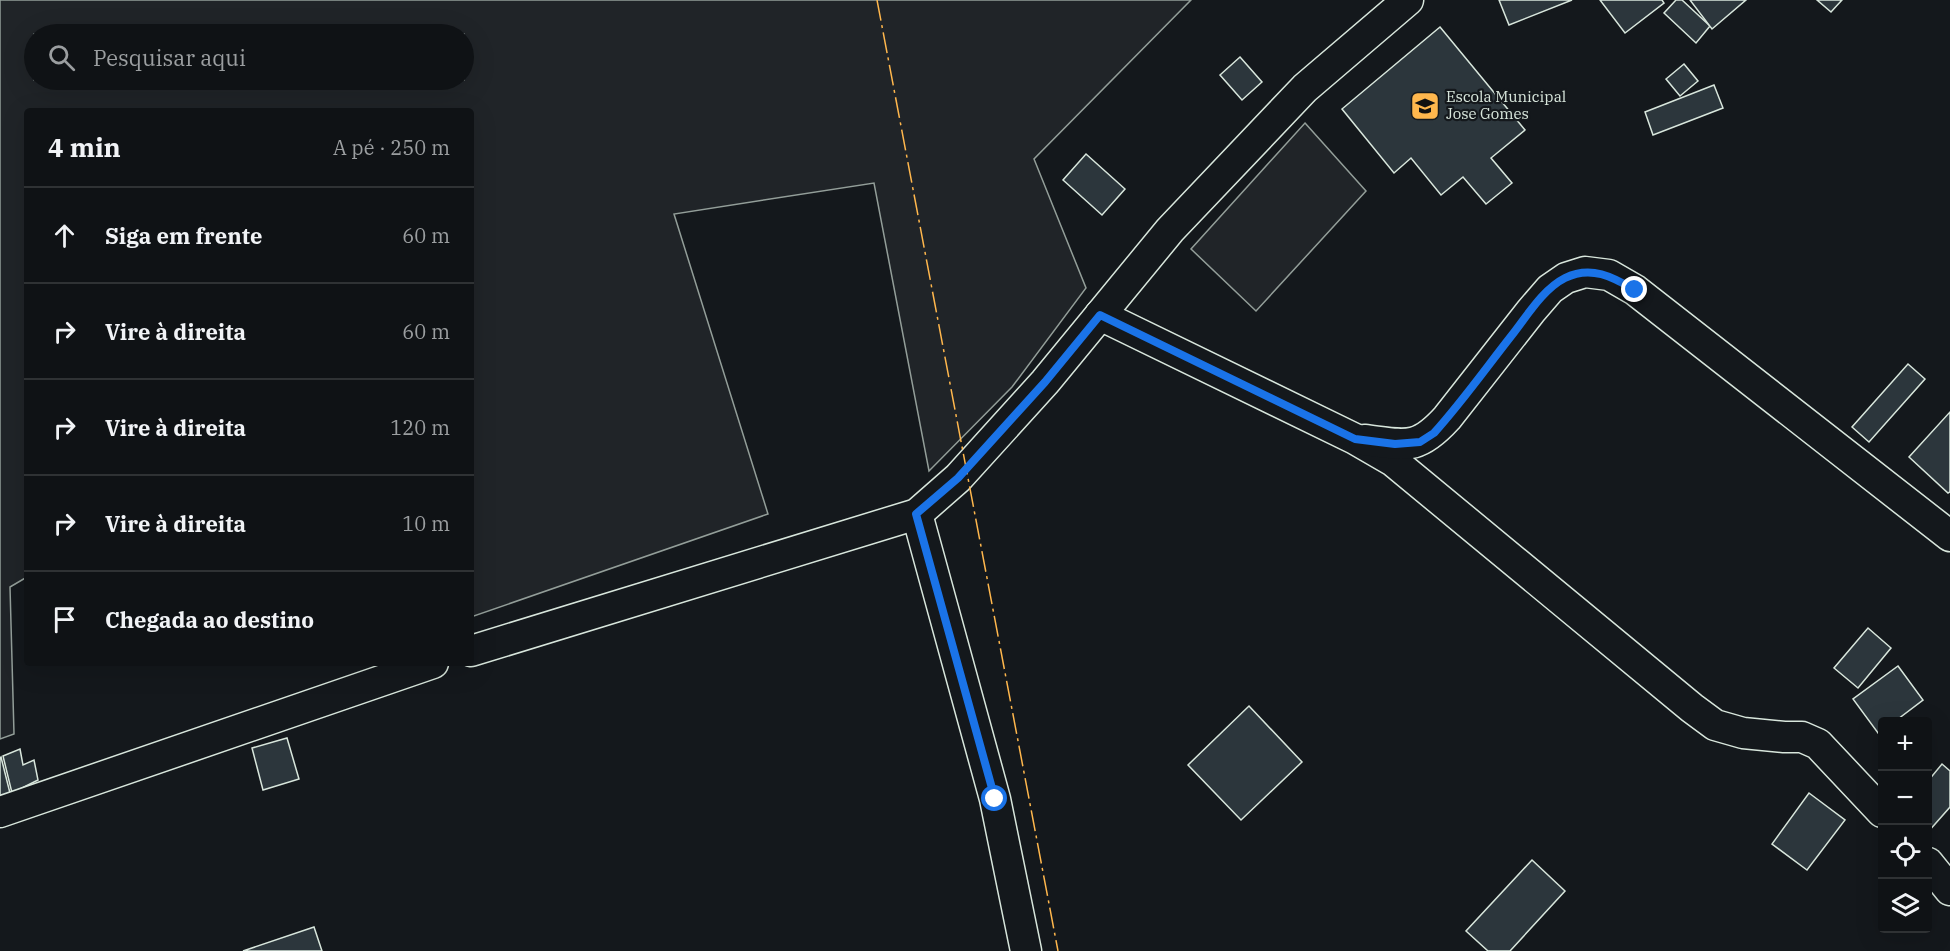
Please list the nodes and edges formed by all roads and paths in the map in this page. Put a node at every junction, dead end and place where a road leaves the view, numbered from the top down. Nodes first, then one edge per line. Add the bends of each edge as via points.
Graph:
1 (1408, 0) edge
2 (1100, 315) junction
3 (1355, 439) junction
4 (916, 514) junction
5 (1950, 536) edge
6 (474, 650) edge
7 (424, 666) edge
8 (1878, 808) edge
9 (0, 812) edge
10 (1932, 868) edge
11 (1950, 890) edge
12 (1026, 951) edge

1 - 2 street via 1305,88 1170,230
2 - 3 street
2 - 4 street via 958,478
3 - 5 street via 1395,444 1420,442 1434,433 1550,289 1566,278 1585,273 1609,275 1635,290
3 - 8 street via 1393,462 1715,725 1743,733 1802,737 1818,744
4 - 6 street
4 - 12 street via 995,799
7 - 9 street
10 - 11 street

